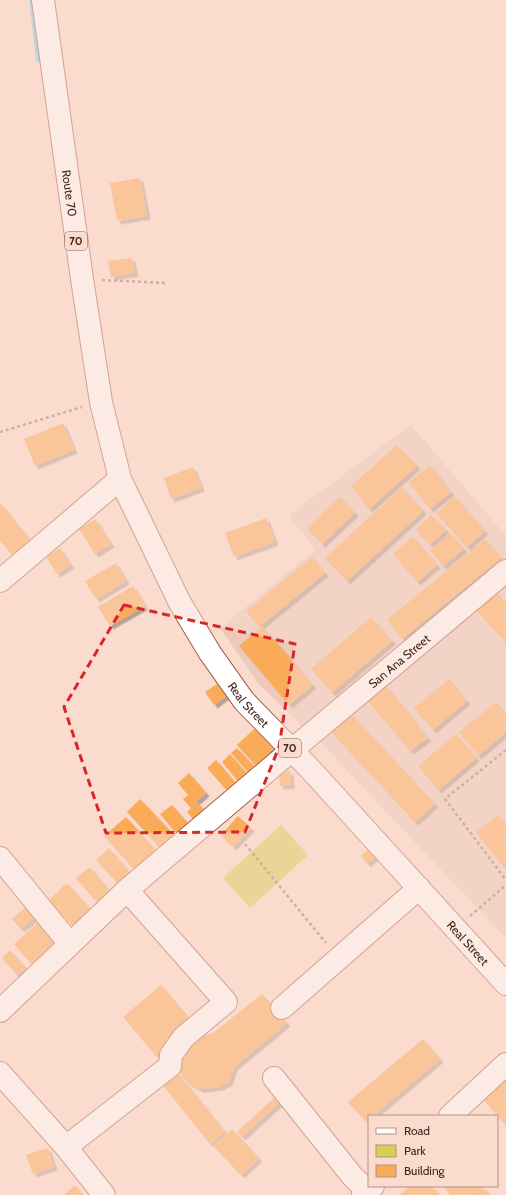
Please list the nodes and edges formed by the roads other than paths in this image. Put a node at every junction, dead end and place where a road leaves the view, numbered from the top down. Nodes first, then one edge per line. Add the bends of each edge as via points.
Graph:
1 (43, 0) edge
2 (120, 479) junction
3 (506, 571) edge
4 (0, 581) edge
5 (292, 750) junction
6 (0, 858) edge
7 (419, 888) junction
8 (127, 890) junction
9 (70, 944) junction
10 (506, 984) edge
11 (282, 1008) dead end
12 (0, 1011) edge
13 (506, 1064) edge
14 (0, 1073) edge
15 (274, 1078) dead end
16 (451, 1115) edge
17 (66, 1148) junction
18 (368, 1191) edge
19 (104, 1195) edge

1 - 2 main road, Route 70 / 70 via 101,402
2 - 4 main road
2 - 5 main road, Real Street / 70 via 180,603 210,653 244,701
3 - 5 main road, San Ana Street
5 - 7 main road, Real Street / 70
5 - 8 main road, San Ana Street
6 - 9 main road
7 - 10 main road, Real Street / 70
7 - 11 main road
8 - 9 main road, San Ana Street
8 - 17 main road via 226,1002 184,1038 171,1054 170,1066
9 - 12 main road, San Ana Street
13 - 16 main road
14 - 17 main road
15 - 18 main road via 353,1177
17 - 19 main road

